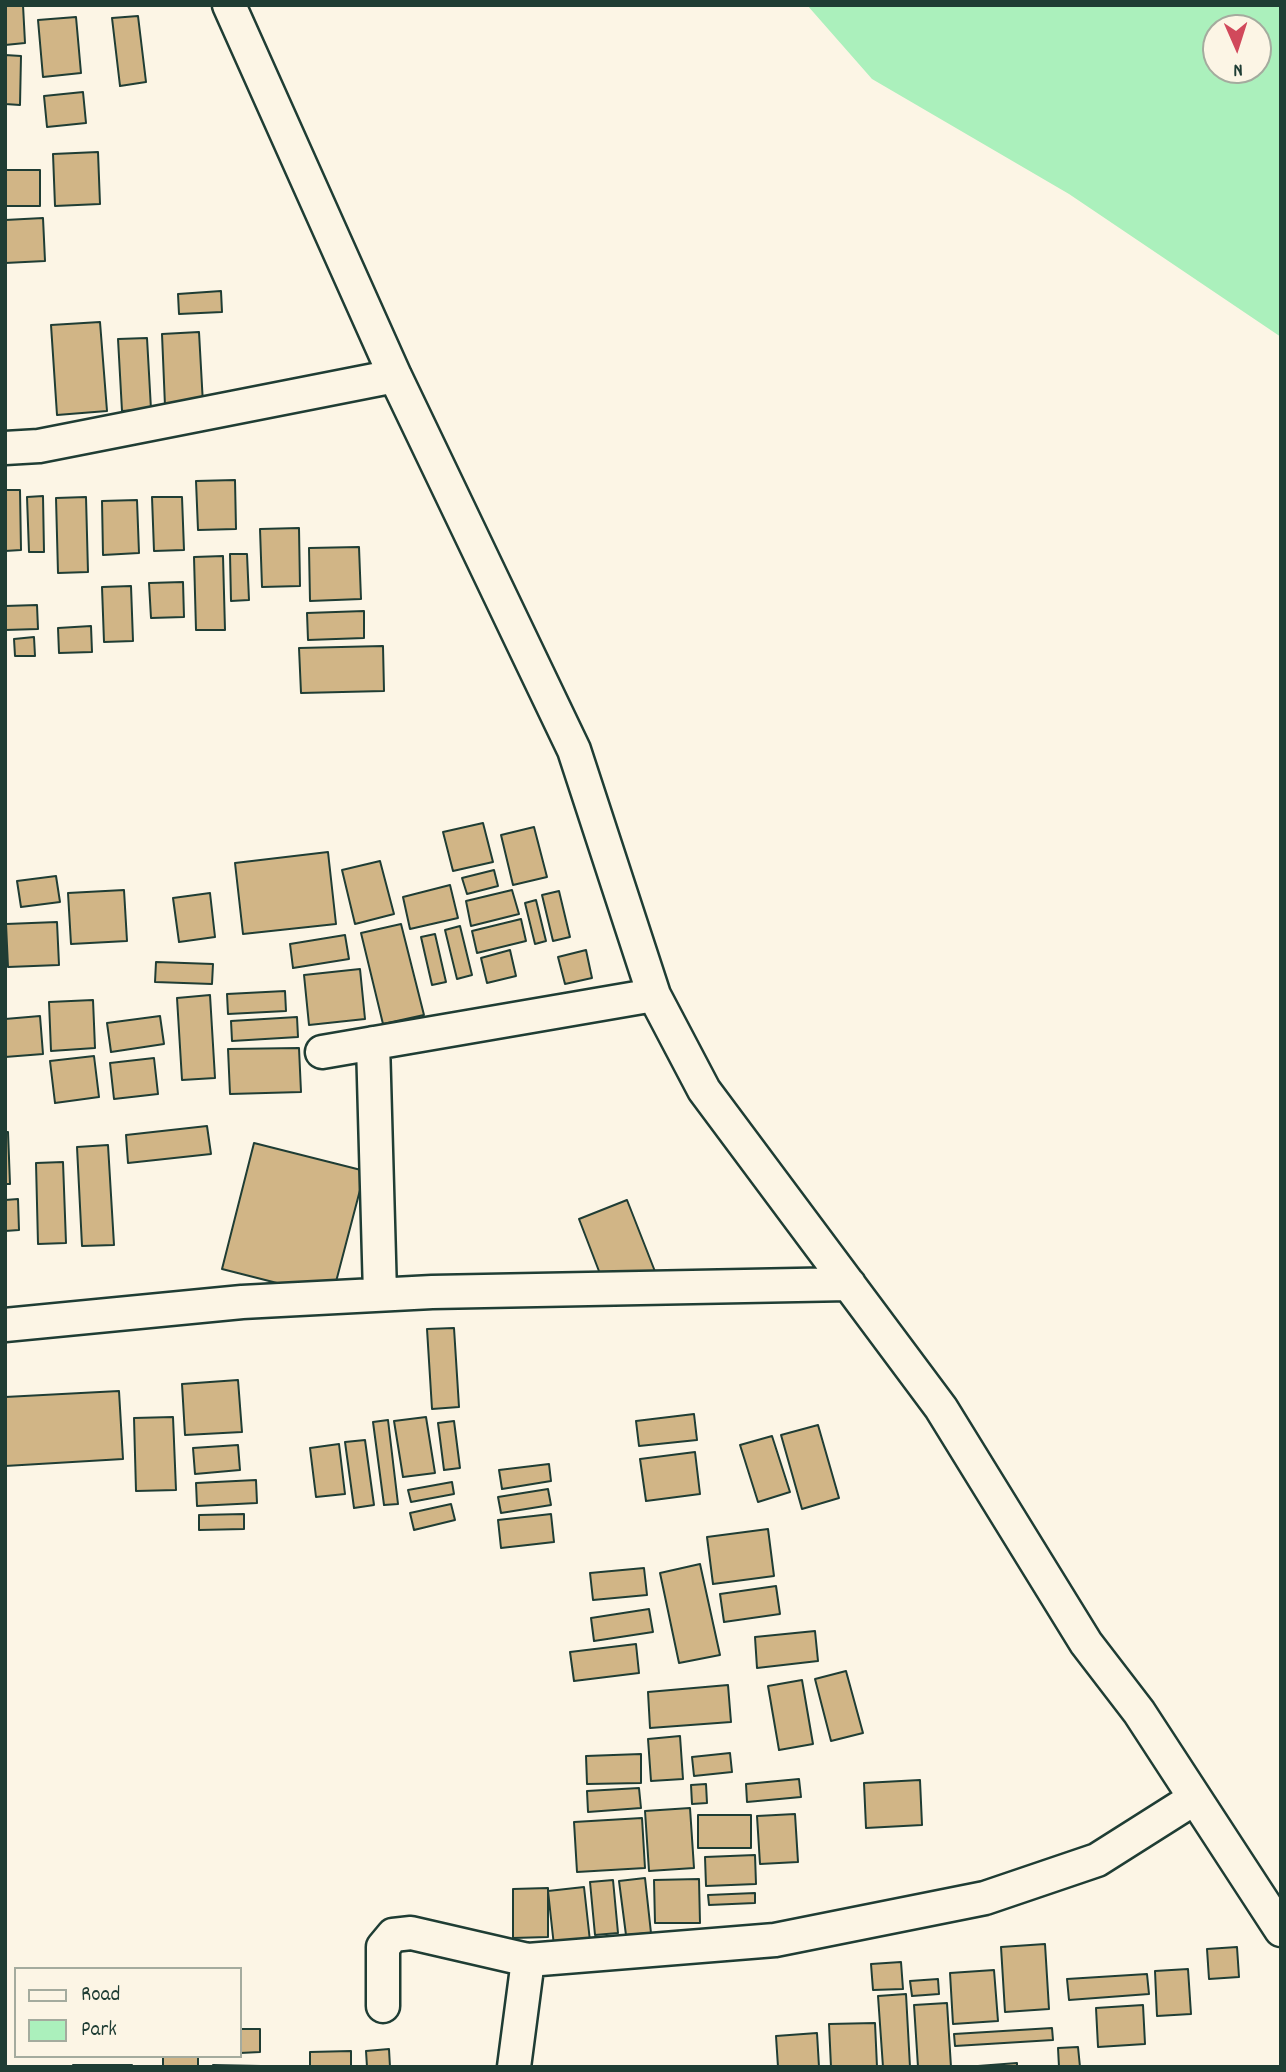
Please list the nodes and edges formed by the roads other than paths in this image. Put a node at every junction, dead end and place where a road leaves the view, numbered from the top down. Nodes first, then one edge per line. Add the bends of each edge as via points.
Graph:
1 (229, 5) edge
2 (395, 376) junction
3 (5, 447) edge
4 (654, 995) junction
5 (373, 1043) junction
6 (322, 1052) dead end
7 (849, 1284) junction
8 (380, 1294) junction
9 (5, 1325) edge
10 (1195, 1798) junction
11 (1281, 1930) edge
12 (528, 1960) junction
13 (383, 2006) dead end
14 (514, 2067) edge

1 - 2 street
2 - 3 street via 39,446
2 - 4 street via 574,750
4 - 5 street
4 - 7 street via 704,1090
5 - 6 street
5 - 8 street
7 - 8 street
7 - 10 street via 941,1408 1086,1643 1139,1712
8 - 9 street
10 - 11 street
10 - 12 street via 1097,1860 985,1898 775,1940
12 - 13 street via 411,1933 393,1935 383,1947
12 - 14 street

